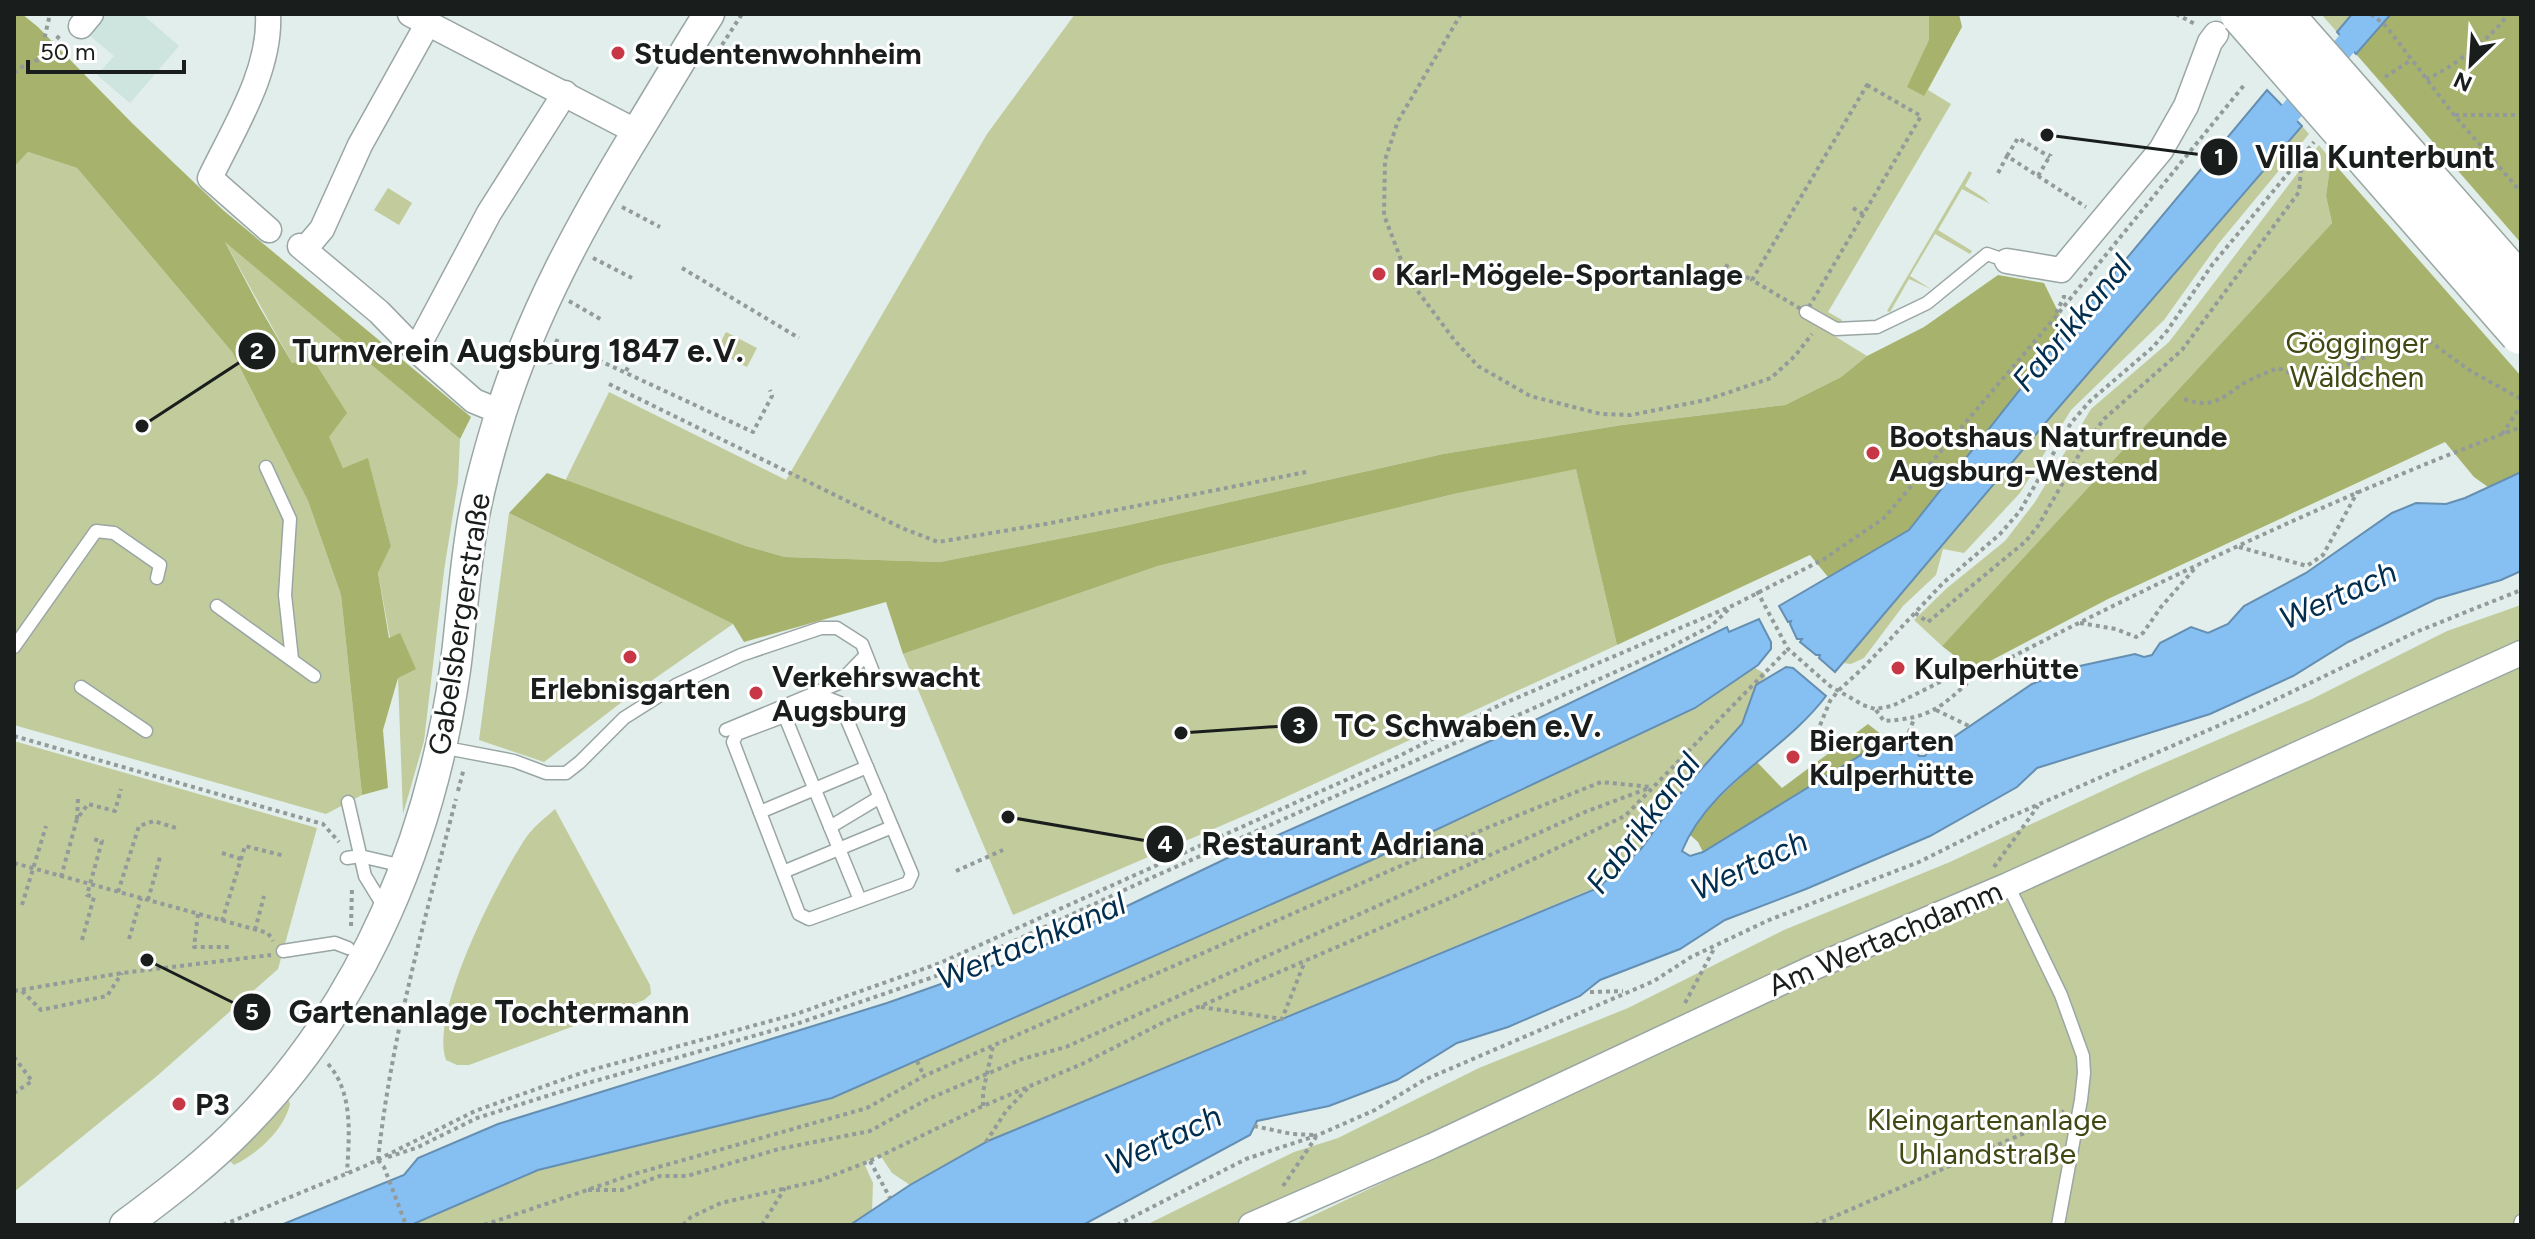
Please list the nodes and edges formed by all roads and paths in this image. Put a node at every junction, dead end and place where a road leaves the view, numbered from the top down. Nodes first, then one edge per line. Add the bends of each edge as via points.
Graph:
1 (50, 14) edge
2 (268, 14) edge
3 (709, 14) edge
4 (742, 14) edge
5 (1461, 14) edge
6 (2281, 14) edge
7 (2371, 14) edge
8 (2508, 14) edge
9 (419, 18) edge
10 (86, 20) edge
11 (2229, 24) edge
12 (40, 56) junction
13 (2411, 60) junction
14 (14, 73) edge
15 (702, 76) dead end
16 (2385, 77) dead end
17 (2426, 79) junction
18 (2245, 84) dead end
19 (565, 93) junction
20 (2454, 115) junction
21 (2521, 115) edge
22 (637, 132) junction
23 (2315, 141) dead end
24 (2007, 156) junction
25 (2302, 156) junction
26 (1998, 173) dead end
27 (2038, 176) junction
28 (1809, 181) junction
29 (1815, 185) dead end
30 (2521, 192) edge
31 (628, 196) dead end
32 (1853, 208) dead end
33 (1863, 214) junction
34 (2104, 219) junction
35 (660, 227) dead end
36 (269, 230) dead end
37 (2007, 261) joint
38 (1725, 265) dead end
39 (587, 268) dead end
40 (682, 268) dead end
41 (2061, 270) junction
42 (632, 278) dead end
43 (1752, 280) junction
44 (2521, 287) edge
45 (575, 290) dead end
46 (575, 304) dead end
47 (1806, 312) junction
48 (564, 313) dead end
49 (602, 320) dead end
50 (2052, 321) junction
51 (1821, 322) junction
52 (2521, 333) edge
53 (799, 338) dead end
54 (640, 345) dead end
55 (543, 349) junction
56 (416, 350) junction
57 (626, 371) junction
58 (609, 384) dead end
59 (770, 390) dead end
60 (2184, 399) dead end
61 (2521, 399) edge
62 (2521, 406) edge
63 (501, 412) junction
64 (2521, 427) edge
65 (2502, 434) junction
66 (266, 467) dead end
67 (1306, 472) dead end
68 (2359, 490) junction
69 (2237, 547) junction
70 (2201, 562) junction
71 (157, 578) dead end
72 (2521, 590) edge
73 (1757, 591) junction
74 (1734, 605) junction
75 (217, 606) dead end
76 (1915, 613) junction
77 (2078, 623) junction
78 (14, 647) edge
79 (1788, 649) junction
80 (2521, 653) edge
81 (866, 655) junction
82 (292, 659) junction
83 (873, 672) dead end
84 (314, 676) dead end
85 (1973, 677) junction
86 (81, 687) dead end
87 (1838, 691) junction
88 (1875, 709) junction
89 (1936, 710) junction
90 (782, 712) junction
91 (1914, 719) junction
92 (1971, 727) dead end
93 (726, 730) dead end
94 (146, 731) dead end
95 (14, 736) edge
96 (1814, 740) dead end
97 (454, 749) junction
98 (1900, 755) dead end
99 (867, 767) junction
100 (1651, 787) junction
101 (121, 789) dead end
102 (814, 789) junction
103 (880, 797) junction
104 (78, 798) dead end
105 (348, 802) dead end
106 (2039, 804) junction
107 (760, 812) junction
108 (77, 819) junction
109 (46, 826) dead end
110 (830, 827) junction
111 (892, 827) junction
112 (176, 828) dead end
113 (92, 839) dead end
114 (839, 849) junction
115 (1003, 850) dead end
116 (222, 853) dead end
117 (285, 856) dead end
118 (160, 857) dead end
119 (353, 857) junction
120 (241, 859) junction
121 (14, 863) edge
122 (406, 867) junction
123 (33, 868) junction
124 (956, 871) dead end
125 (783, 872) junction
126 (61, 877) junction
127 (90, 884) junction
128 (2008, 885) junction
129 (118, 892) junction
130 (264, 896) dead end
131 (141, 898) junction
132 (148, 900) junction
133 (860, 900) junction
134 (1970, 900) junction
135 (22, 905) dead end
136 (387, 911) junction
137 (198, 914) junction
138 (222, 921) junction
139 (351, 928) dead end
140 (255, 930) junction
141 (319, 932) dead end
142 (129, 939) dead end
143 (82, 940) dead end
144 (1716, 944) junction
145 (230, 947) dead end
146 (283, 951) dead end
147 (1305, 961) junction
148 (122, 973) junction
149 (21, 990) junction
150 (1629, 990) junction
151 (14, 991) edge
152 (1590, 992) dead end
153 (1199, 1007) junction
154 (1669, 1034) junction
155 (993, 1045) junction
156 (309, 1048) junction
157 (14, 1057) edge
158 (917, 1061) dead end
159 (988, 1075) junction
160 (924, 1076) junction
161 (1031, 1085) junction
162 (14, 1093) edge
163 (2081, 1100) junction
164 (983, 1106) junction
165 (1254, 1126) dead end
166 (1318, 1135) junction
167 (986, 1142) dead end
168 (378, 1160) junction
169 (870, 1161) junction
170 (347, 1173) junction
171 (786, 1186) junction
172 (583, 1190) junction
173 (1280, 1191) dead end
174 (890, 1198) dead end
175 (125, 1225) edge
176 (223, 1225) edge
177 (406, 1225) edge
178 (484, 1225) edge
179 (683, 1225) edge
180 (762, 1225) edge
181 (1117, 1225) edge
182 (1251, 1225) edge
183 (1815, 1225) edge
184 (2058, 1225) edge

1 - 12 path
2 - 36 street via 257,76 210,178
3 - 22 street, Gabelsbergerstraße
4 - 15 path
5 - 51 path via 1398,121 1385,160 1384,215 1408,278 1478,366 1530,396 1601,414 1631,415 1706,400 1771,378
6 - 44 highway, bridge
7 - 13 path
8 - 17 path via 2487,37
9 - 19 street
9 - 56 street via 322,229 303,247
10 - 12 path via 74,21
11 - 34 street via 2210,42 2186,106 2161,150
11 - 52 highway, bridge
12 - 14 path
13 - 16 path
13 - 17 path
17 - 20 path
18 - 50 path
19 - 22 street
19 - 56 street via 489,213
20 - 21 path
20 - 30 path
22 - 55 street, Gabelsbergerstraße via 572,242
23 - 25 path
24 - 26 path
24 - 27 path
24 - 27 path via 2018,138 2050,155
25 - 76 path via 2212,265 2167,331 2071,423 2020,511
25 - 76 path via 2299,192 2182,350 2104,419 2026,541 1928,622
27 - 34 path
28 - 29 path
28 - 33 path via 1867,85 1921,116
28 - 43 path
31 - 35 path via 622,207
32 - 33 path
33 - 47 path
34 - 41 street
37 - 41 street
37 - 51 lane via 1987,254 1927,303 1877,327 1836,329
38 - 43 path
39 - 42 path via 593,258
40 - 53 path
41 - 50 path via 2064,297
43 - 47 path
45 - 48 path
46 - 49 path
47 - 51 lane
50 - 73 path via 1884,518 1824,559
54 - 57 path
55 - 57 path
55 - 63 street, Gabelsbergerstraße
56 - 63 street via 474,401
57 - 59 path via 753,432 772,396
58 - 67 path via 938,542
60 - 61 path via 2217,402 2278,368 2299,377 2318,377 2425,338
62 - 65 path
63 - 97 street, Gabelsbergerstraße via 471,531 455,671
64 - 65 path
65 - 68 path
66 - 82 lane via 290,519 285,595
68 - 69 path
68 - 69 path via 2323,555 2307,566
69 - 70 path
70 - 77 path
70 - 77 path via 2136,637
71 - 78 lane via 160,565 114,533 96,531
72 - 106 path via 2416,632
73 - 74 path
73 - 79 path
74 - 168 path via 1500,705 1399,756 940,963 796,1014 584,1072 475,1111
74 - 168 path via 1711,626 1667,649 945,973 799,1023 491,1114
75 - 82 lane
76 - 87 path
77 - 85 path
79 - 87 path
79 - 100 path
80 - 128 street, Am Wertachdamm
81 - 83 lane
81 - 90 lane via 839,683
81 - 97 lane via 862,644 837,628 821,628 741,655 676,685 624,718 566,773 546,773
82 - 84 lane
85 - 88 path via 1946,679
85 - 89 path
86 - 94 lane
87 - 88 path
87 - 96 path
88 - 91 path via 1884,721
89 - 91 path
89 - 92 path
90 - 93 lane
90 - 99 lane via 830,699 840,703
90 - 102 lane
90 - 107 lane via 737,734 733,742
91 - 98 path
95 - 119 path via 323,824
97 - 122 street, Gabelsbergerstraße
97 - 168 path, Gabelsbergerstraße via 389,1078
99 - 102 lane
99 - 103 lane
100 - 147 path via 1625,816
100 - 155 path via 1601,782
100 - 159 path via 1066,1047
101 - 108 path via 115,811 88,804
102 - 107 lane
102 - 110 lane
103 - 110 lane
103 - 111 lane
104 - 108 path
105 - 119 lane
106 - 134 path
106 - 144 path via 1919,862
107 - 125 lane
108 - 126 path
109 - 123 path
110 - 114 lane
111 - 114 lane
111 - 133 lane via 912,874 908,883
112 - 129 path via 154,821 139,826
113 - 127 path via 102,841
114 - 125 lane
114 - 133 lane
115 - 124 path
116 - 120 path
117 - 120 path via 245,846
118 - 132 path
119 - 122 lane
119 - 136 lane
119 - 139 path
120 - 138 path
121 - 123 path
122 - 136 street, Gabelsbergerstraße
123 - 126 path
123 - 135 path
125 - 133 lane via 799,914 809,919
126 - 127 path
127 - 129 path
127 - 143 path via 87,895 94,897
128 - 134 street, Am Wertachdamm
128 - 163 lane via 2061,995 2083,1056
129 - 131 path
130 - 140 path
131 - 132 path
131 - 142 path
132 - 137 path
134 - 154 street, Am Wertachdamm
136 - 156 street, Gabelsbergerstraße
137 - 138 path
137 - 145 path via 194,947
138 - 140 path
140 - 148 path via 268,933 279,949 271,955
141 - 146 lane via 342,946
144 - 150 path
144 - 154 path
147 - 153 path
147 - 153 path via 1280,1020
148 - 149 path
148 - 149 path via 107,996 41,1010
149 - 151 path
150 - 152 path
150 - 166 path via 1424,1080 1375,1110
153 - 161 path
154 - 182 street, Am Wertachdamm
155 - 159 path
155 - 160 path
156 - 170 path via 334,1072 344,1092
156 - 175 street, Gabelsbergerstraße via 293,1080 195,1180
157 - 162 path via 32,1081
158 - 160 path
159 - 164 path
159 - 172 path via 870,1131 779,1149 687,1176 660,1176 622,1190
160 - 172 path via 867,1108
161 - 164 path
161 - 167 path
163 - 183 path via 2043,1125
163 - 184 lane
164 - 169 path
165 - 166 path
166 - 173 path
166 - 181 path via 1246,1159
168 - 170 path
168 - 177 path
169 - 171 path via 818,1181
169 - 174 path
170 - 176 path
171 - 179 path via 721,1203
171 - 180 path
172 - 178 path

